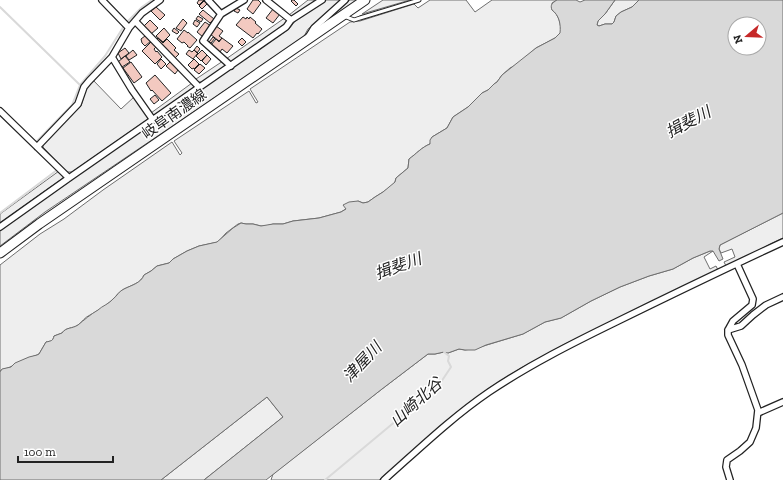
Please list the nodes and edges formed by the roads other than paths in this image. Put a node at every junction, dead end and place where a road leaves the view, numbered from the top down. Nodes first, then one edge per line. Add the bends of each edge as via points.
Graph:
1 (102, 0) edge
2 (160, 0) edge
3 (208, 0) edge
4 (244, 0) edge
5 (266, 0) edge
6 (345, 0) edge
7 (365, 0) edge
8 (419, 0) edge
9 (319, 1) edge
10 (221, 14) junction
11 (342, 16) junction
12 (291, 20) junction
13 (134, 21) junction
14 (129, 28) junction
15 (307, 39) junction
16 (112, 57) junction
17 (230, 66) junction
18 (199, 87) junction
19 (0, 111) edge
20 (153, 120) junction
21 (37, 147) junction
22 (69, 178) junction
23 (0, 227) edge
24 (783, 242) edge
25 (0, 253) edge
26 (737, 264) junction
27 (783, 297) edge
28 (728, 330) junction
29 (783, 402) edge
30 (758, 414) junction
31 (384, 480) edge
32 (730, 480) edge

1 - 14 street
2 - 13 street
3 - 10 street
4 - 10 street
5 - 12 street
6 - 15 street via 314,28
7 - 11 main road, 岐阜南濃線
8 - 11 lane via 354,20
9 - 12 street
10 - 17 street via 203,41
11 - 15 main road, 岐阜南濃線
12 - 17 street via 286,27
13 - 14 street
13 - 18 street
14 - 16 street
15 - 25 main road, 岐阜南濃線
16 - 20 street
16 - 21 street via 88,81 78,104
17 - 18 street
18 - 20 street
19 - 21 street
20 - 22 street
21 - 22 street
22 - 23 street
24 - 26 street
26 - 28 street via 753,299 752,305 733,321
26 - 31 street via 520,372 459,414
27 - 28 street via 766,306 741,326
28 - 30 street
29 - 30 street
30 - 32 street via 750,442 727,460 726,467

